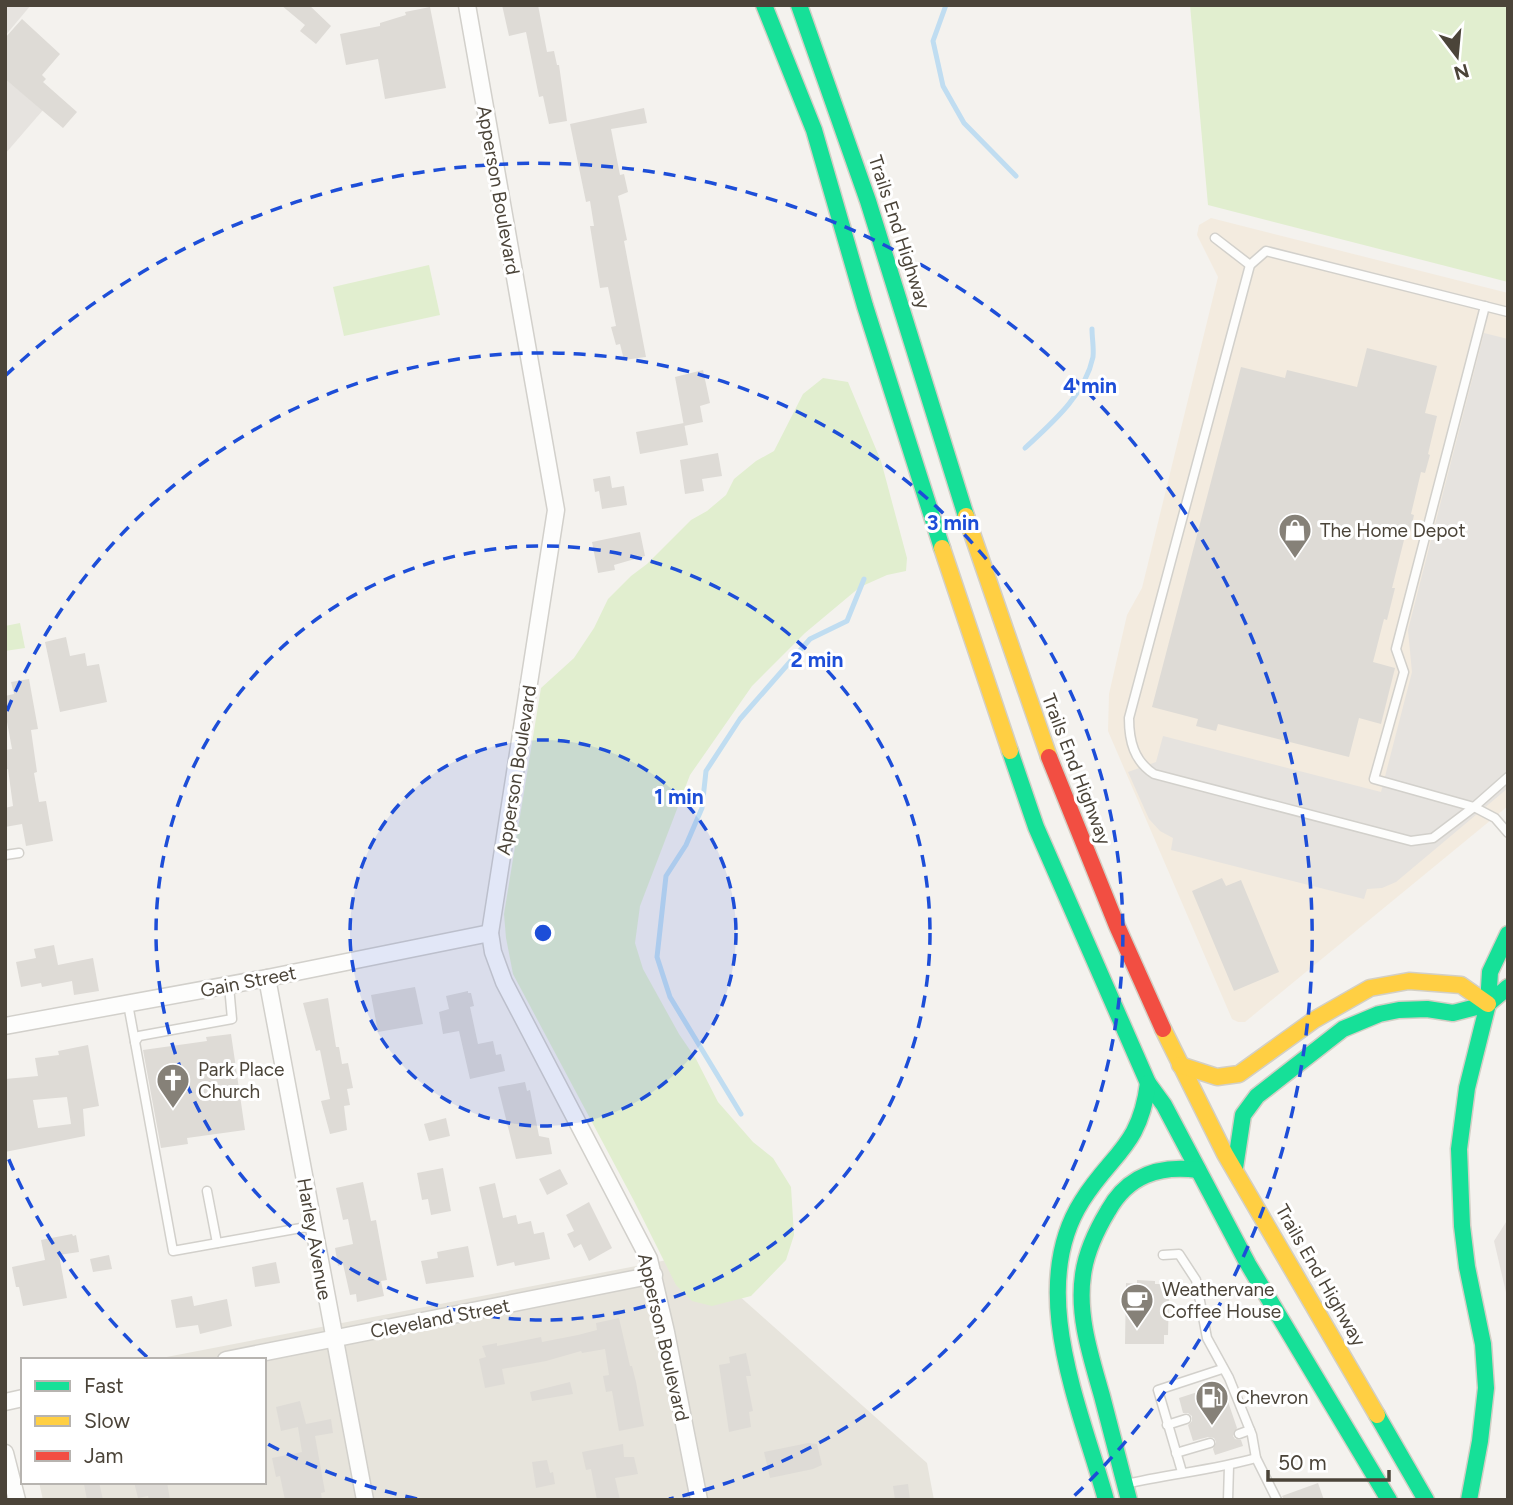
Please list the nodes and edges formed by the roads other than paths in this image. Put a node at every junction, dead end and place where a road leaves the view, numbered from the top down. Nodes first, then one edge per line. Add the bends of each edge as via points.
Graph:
1 (467, 5) edge
2 (764, 5) edge
3 (799, 5) edge
4 (1215, 238) dead end
5 (1250, 265) junction
6 (1485, 306) junction
7 (1508, 312) edge
8 (1508, 777) edge
9 (1474, 807) junction
10 (1508, 833) edge
11 (19, 852) dead end
12 (5, 855) edge
13 (490, 933) junction
14 (1508, 934) edge
15 (267, 978) junction
16 (229, 986) junction
17 (1508, 987) edge
18 (128, 1004) junction
19 (1488, 1004) junction
20 (5, 1026) edge
21 (135, 1042) junction
22 (1180, 1065) junction
23 (1148, 1083) junction
24 (1235, 1168) junction
25 (1198, 1170) junction
26 (207, 1191) dead end
27 (313, 1226) junction
28 (217, 1243) junction
29 (1163, 1255) dead end
30 (654, 1275) junction
31 (333, 1339) junction
32 (236, 1358) edge
33 (1222, 1369) junction
34 (1239, 1403) junction
35 (1230, 1406) dead end
36 (1186, 1419) dead end
37 (1167, 1425) junction
38 (1250, 1430) junction
39 (1239, 1434) dead end
40 (1210, 1443) dead end
41 (5, 1453) edge
42 (1176, 1453) junction
43 (1256, 1458) junction
44 (1229, 1466) junction
45 (1182, 1472) junction
46 (8, 1476) edge
47 (1127, 1492) edge
48 (1105, 1495) edge
49 (1425, 1498) edge
50 (18, 1500) edge
51 (365, 1500) edge
52 (699, 1500) edge
53 (1227, 1500) edge
54 (1277, 1500) edge
55 (1389, 1500) edge
56 (1469, 1500) edge

1 - 13 street, Apperson Boulevard via 556,510
2 - 23 main road via 814,130 869,319 1036,827
3 - 22 main road, Trails End Highway via 858,168 970,530 1038,729 1124,945
4 - 5 lane
5 - 6 lane via 1266,251
5 - 9 lane via 1129,719 1129,739 1138,759 1154,774 1410,841 1433,838
6 - 7 lane
6 - 9 lane via 1396,649 1404,672 1374,779
8 - 9 lane
9 - 10 lane via 1495,818
11 - 12 lane
13 - 15 street, Gain Street
13 - 30 street, Apperson Boulevard via 504,982 633,1226
14 - 19 main road via 1490,972
15 - 16 street, Gain Street
15 - 27 street, Harley Avenue
16 - 18 street, Gain Street
16 - 21 lane via 232,1019 139,1036
17 - 19 main road
18 - 20 street, Gain Street
18 - 21 lane
19 - 22 main road via 1461,985 1388,983 1342,1002 1230,1078
19 - 24 main road via 1453,1013 1399,1010 1343,1029 1257,1096 1243,1115
19 - 56 main road via 1467,1088 1459,1149 1462,1227 1483,1343 1486,1388
21 - 28 lane via 173,1251
22 - 24 main road, Trails End Highway
23 - 25 main road
23 - 48 main road via 1147,1105 1137,1132 1080,1203 1060,1251 1057,1311 1062,1344
24 - 49 main road, Trails End Highway
25 - 47 main road via 1165,1166 1140,1175 1109,1208 1092,1238 1086,1262 1081,1313
25 - 55 main road via 1248,1264
26 - 28 lane
27 - 28 lane
27 - 31 street, Harley Avenue
29 - 33 lane via 1179,1254 1196,1280 1207,1338
30 - 31 street, Cleveland Street
30 - 52 street, Apperson Boulevard
31 - 32 street, Cleveland Street
31 - 51 street, Harley Avenue
33 - 34 lane
33 - 37 lane via 1158,1390
34 - 35 lane
34 - 38 lane
36 - 37 lane
37 - 42 lane
38 - 39 lane
38 - 43 lane
40 - 42 lane
41 - 46 street
42 - 45 lane
43 - 44 lane
43 - 54 lane
44 - 45 lane
44 - 53 lane
45 - 47 lane
46 - 50 street
47 - 48 lane

